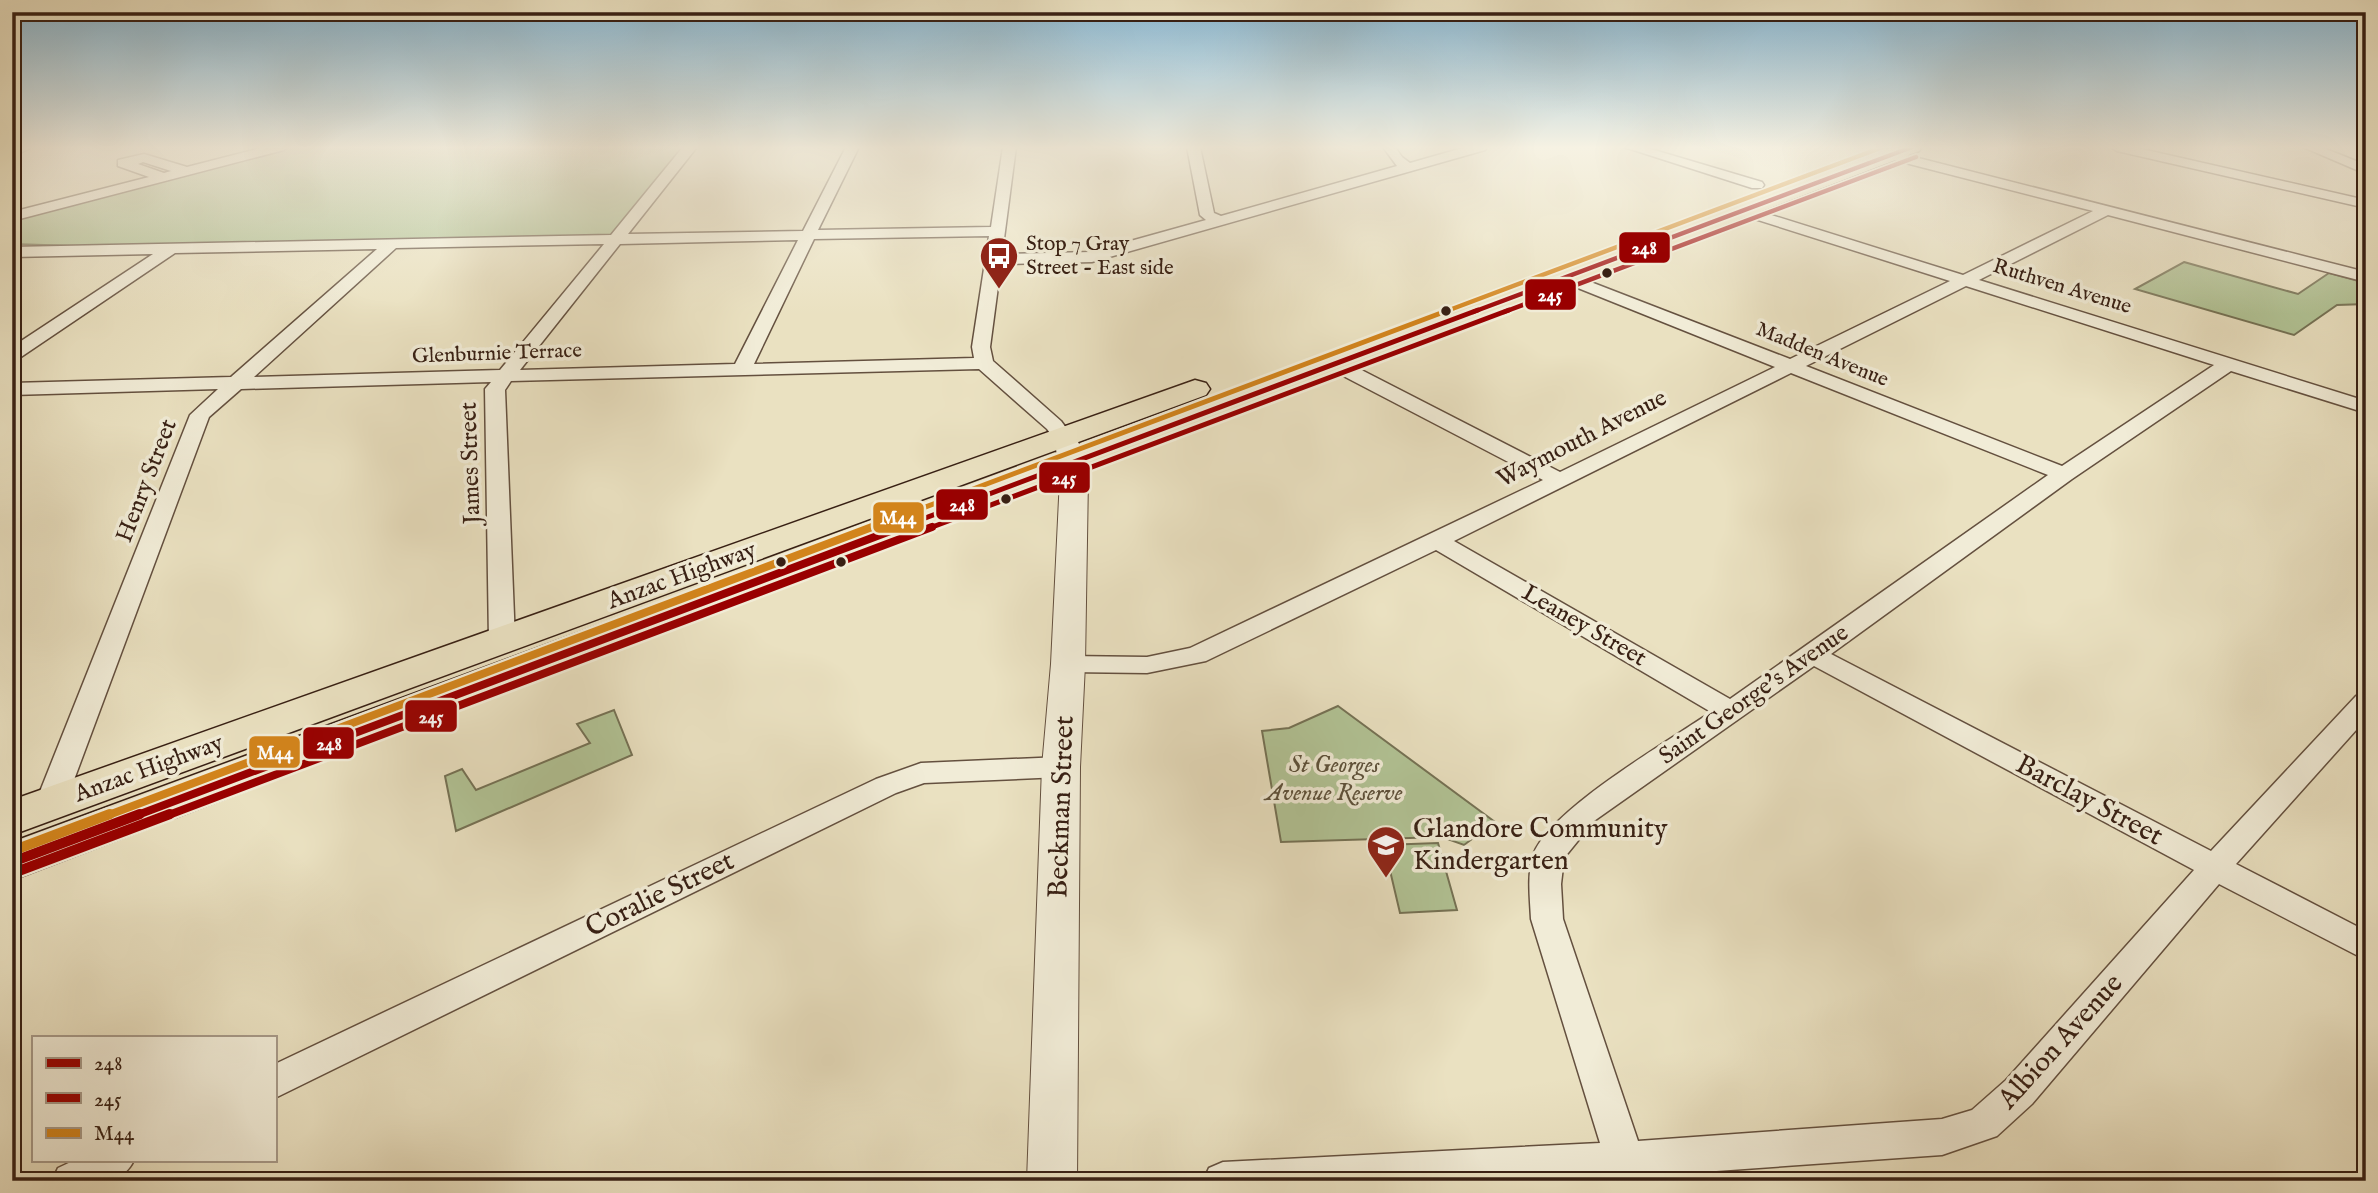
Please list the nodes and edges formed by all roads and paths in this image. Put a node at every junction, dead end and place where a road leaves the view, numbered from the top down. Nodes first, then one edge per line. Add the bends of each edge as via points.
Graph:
1 (67, 203) edge
2 (644, 203) edge
3 (824, 203) edge
4 (1001, 203) edge
5 (1205, 203) edge
6 (1284, 203) edge
7 (1710, 203) edge
8 (1765, 203) edge
9 (2082, 203) edge
10 (2107, 210) junction
11 (1744, 211) junction
12 (13, 221) edge
13 (1220, 221) junction
14 (997, 231) junction
15 (808, 236) junction
16 (613, 240) junction
17 (391, 245) junction
18 (172, 249) junction
19 (12, 252) edge
20 (995, 259) junction
21 (2366, 267) edge
22 (2345, 271) junction
23 (1564, 277) junction
24 (2366, 277) edge
25 (1504, 278) junction
26 (1967, 281) junction
27 (1381, 323) junction
28 (1426, 329) junction
29 (12, 355) edge
30 (984, 363) junction
31 (2230, 363) junction
32 (1335, 364) junction
33 (1788, 366) junction
34 (742, 369) junction
35 (504, 377) junction
36 (234, 384) junction
37 (12, 389) edge
38 (1188, 392) junction
39 (2366, 407) edge
40 (1217, 408) junction
41 (1067, 450) junction
42 (2064, 474) junction
43 (1559, 480) junction
44 (1437, 541) junction
45 (752, 550) junction
46 (805, 564) junction
47 (502, 641) junction
48 (1813, 655) junction
49 (1068, 664) junction
50 (2366, 702) edge
51 (1731, 712) junction
52 (250, 752) junction
53 (1061, 767) junction
54 (50, 804) junction
55 (12, 818) edge
56 (12, 862) edge
57 (2215, 867) junction
58 (2366, 947) edge
59 (276, 1082) edge
60 (1625, 1160) junction
61 (112, 1162) edge
62 (72, 1181) edge
63 (1052, 1181) edge
64 (1223, 1181) edge

1 - 12 street
2 - 16 street, James Street
3 - 15 street
4 - 14 street
5 - 13 street via 1208,215
6 - 13 street
7 - 25 highway, Anzac Highway
8 - 11 highway, Anzac Highway
9 - 10 street
10 - 22 street
10 - 26 street, Waymouth Avenue
11 - 23 highway, Anzac Highway
11 - 26 street, Ruthven Avenue
13 - 20 street via 1092,257
14 - 15 street
14 - 20 street
15 - 16 street
15 - 34 street
16 - 17 street
16 - 35 street, James Street
17 - 18 street
17 - 36 street, Henry Street
18 - 19 street
18 - 29 street
20 - 30 street via 981,347
21 - 22 street
22 - 24 street
23 - 25 highway
23 - 28 highway, Anzac Highway
23 - 33 street, Madden Avenue
25 - 27 highway, Anzac Highway
26 - 31 street, Ruthven Avenue
26 - 33 street, Waymouth Avenue
27 - 28 highway via 1414,323
27 - 38 highway, Anzac Highway
28 - 32 highway, Anzac Highway
30 - 34 street, Glenburnie Terrace
30 - 41 street via 1054,425
31 - 39 street, Ruthven Avenue
31 - 42 street, Saint George's Avenue
32 - 40 highway, Anzac Highway
32 - 43 street
33 - 42 street, Madden Avenue
33 - 43 street, Waymouth Avenue
34 - 35 street, Glenburnie Terrace
35 - 36 street, Glenburnie Terrace
35 - 47 street, James Street via 495,389
36 - 37 street, Glenburnie Terrace
36 - 54 street, Henry Street via 200,415
38 - 40 highway
38 - 41 highway, Anzac Highway
40 - 41 highway, Anzac Highway
41 - 45 highway, Anzac Highway
41 - 46 highway, Anzac Highway
41 - 49 street, Beckman Street via 1073,516
42 - 48 street, Saint George's Avenue
43 - 44 street, Waymouth Avenue
44 - 49 street, Waymouth Avenue via 1197,655 1147,665
44 - 51 street, Leaney Street
45 - 46 highway via 789,550 798,553
45 - 47 highway, Anzac Highway
46 - 52 highway, Anzac Highway
47 - 52 highway, Anzac Highway
48 - 51 street, Saint George's Avenue
48 - 57 street, Barclay Street
49 - 53 street, Beckman Street
50 - 57 street, Albion Avenue
51 - 60 street, Saint George's Avenue via 1583,814 1549,855 1547,919
52 - 54 highway, Anzac Highway
52 - 56 highway, Anzac Highway
53 - 59 street, Coralie Street via 921,774 886,786
53 - 63 street, Beckman Street
54 - 55 highway, Anzac Highway
57 - 58 street, Barclay Street
57 - 60 street, Albion Avenue via 2019,1092 1984,1125 1942,1137
60 - 64 street, Albion Avenue
61 - 62 street

